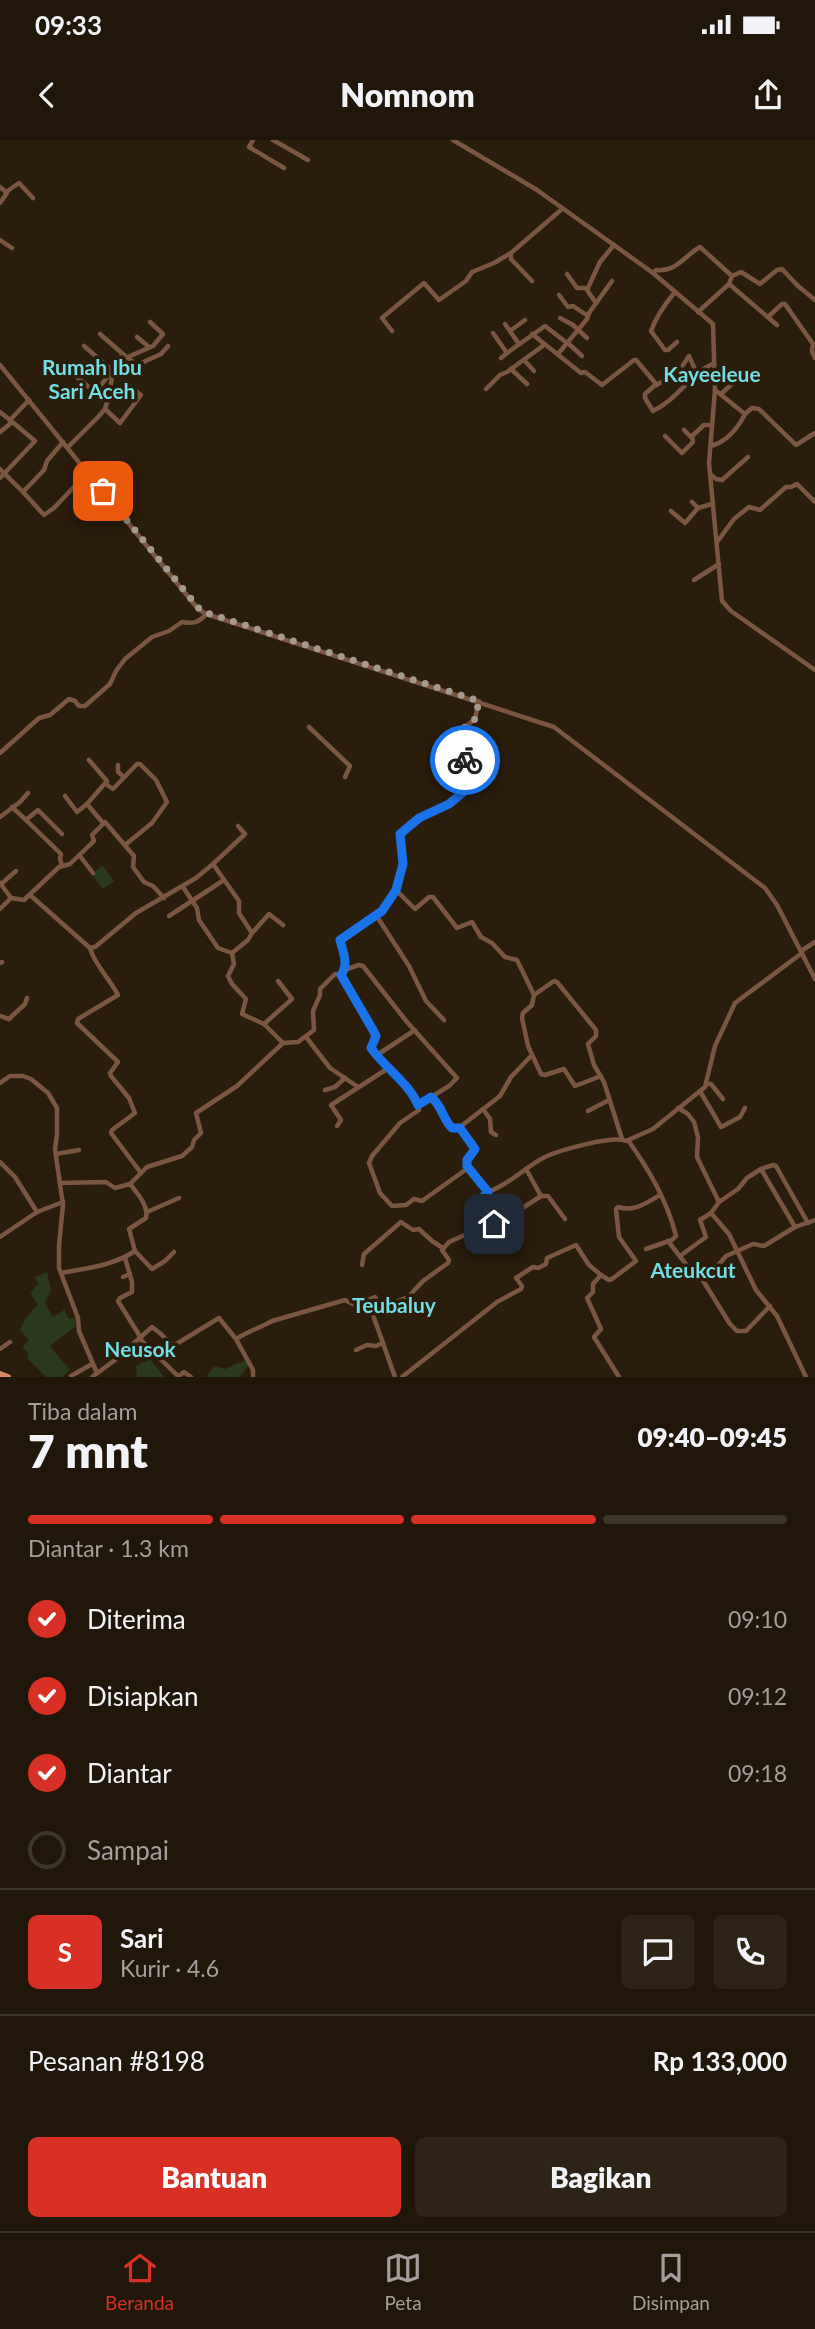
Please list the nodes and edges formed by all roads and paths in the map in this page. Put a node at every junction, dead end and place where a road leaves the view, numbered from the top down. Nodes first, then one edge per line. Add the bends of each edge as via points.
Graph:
1 (253, 140) edge
2 (273, 140) edge
3 (453, 140) edge
4 (308, 160) dead end
5 (284, 168) dead end
6 (0, 187) edge
7 (6, 192) junction
8 (33, 198) dead end
9 (0, 203) edge
10 (562, 209) junction
11 (0, 240) edge
12 (614, 245) junction
13 (12, 248) dead end
14 (511, 253) junction
15 (653, 273) junction
16 (567, 274) dead end
17 (732, 276) junction
18 (531, 281) dead end
19 (612, 281) dead end
20 (729, 284) junction
21 (588, 288) junction
22 (675, 292) junction
23 (559, 295) dead end
24 (815, 300) edge
25 (596, 303) junction
26 (698, 312) junction
27 (588, 316) junction
28 (768, 317) junction
29 (560, 318) dead end
30 (525, 320) dead end
31 (150, 322) dead end
32 (505, 324) dead end
33 (777, 325) dead end
34 (578, 330) junction
35 (392, 331) dead end
36 (510, 331) junction
37 (493, 333) dead end
38 (100, 334) dead end
39 (532, 334) junction
40 (136, 337) dead end
41 (587, 338) dead end
42 (677, 342) dead end
43 (568, 343) junction
44 (519, 344) junction
45 (544, 345) junction
46 (84, 346) dead end
47 (168, 346) dead end
48 (149, 347) junction
49 (507, 353) junction
50 (558, 354) junction
51 (126, 356) junction
52 (582, 356) dead end
53 (501, 358) dead end
54 (815, 358) edge
55 (524, 360) junction
56 (715, 363) junction
57 (0, 365) edge
58 (66, 368) dead end
59 (511, 369) junction
60 (113, 371) junction
61 (534, 371) dead end
62 (697, 374) junction
63 (734, 382) dead end
64 (527, 384) dead end
65 (657, 385) junction
66 (486, 389) dead end
67 (715, 390) junction
68 (94, 391) junction
69 (721, 394) junction
70 (108, 399) junction
71 (28, 400) junction
72 (105, 409) junction
73 (0, 412) edge
74 (745, 414) junction
75 (10, 419) junction
76 (712, 425) junction
77 (684, 430) dead end
78 (0, 432) edge
79 (814, 432) edge
80 (665, 436) dead end
81 (692, 436) junction
82 (62, 443) junction
83 (710, 446) junction
84 (68, 447) junction
85 (748, 457) dead end
86 (88, 472) junction
87 (709, 473) junction
88 (1, 474) edge
89 (23, 492) junction
90 (692, 502) dead end
91 (815, 502) edge
92 (712, 504) junction
93 (698, 508) junction
94 (671, 511) dead end
95 (716, 542) junction
96 (719, 564) junction
97 (694, 580) dead end
98 (206, 614) junction
99 (815, 670) edge
100 (479, 701) junction
101 (309, 727) dead end
102 (0, 753) edge
103 (89, 760) dead end
104 (118, 765) dead end
105 (124, 777) junction
106 (345, 777) dead end
107 (106, 784) junction
108 (28, 793) dead end
109 (65, 796) dead end
110 (87, 804) junction
111 (12, 807) junction
112 (0, 817) edge
113 (26, 820) junction
114 (103, 823) junction
115 (238, 826) dead end
116 (62, 834) dead end
117 (125, 845) junction
118 (79, 856) junction
119 (62, 864) junction
120 (214, 864) junction
121 (16, 871) dead end
122 (93, 873) dead end
123 (223, 880) junction
124 (1, 883) edge
125 (183, 887) junction
126 (396, 890) junction
127 (30, 895) junction
128 (12, 898) junction
129 (163, 898) junction
130 (193, 901) junction
131 (0, 909) edge
132 (376, 915) junction
133 (169, 916) dead end
134 (283, 925) dead end
135 (252, 933) junction
136 (815, 942) edge
137 (90, 948) junction
138 (801, 952) junction
139 (232, 953) junction
140 (343, 973) junction
141 (815, 978) edge
142 (278, 981) dead end
143 (534, 995) junction
144 (27, 998) dead end
145 (0, 1017) edge
146 (444, 1020) dead end
147 (264, 1024) junction
148 (415, 1030) junction
149 (306, 1037) junction
150 (283, 1043) junction
151 (377, 1055) junction
152 (531, 1056) junction
153 (387, 1069) junction
154 (601, 1076) junction
155 (345, 1078) junction
156 (0, 1083) edge
157 (706, 1084) junction
158 (358, 1087) junction
159 (325, 1090) dead end
160 (700, 1091) junction
161 (431, 1097) junction
162 (723, 1099) dead end
163 (609, 1100) junction
164 (418, 1105) junction
165 (678, 1108) junction
166 (745, 1108) dead end
167 (483, 1109) junction
168 (588, 1111) dead end
169 (337, 1126) dead end
170 (460, 1128) junction
171 (496, 1135) dead end
172 (625, 1140) junction
173 (79, 1150) dead end
174 (56, 1154) junction
175 (0, 1162) edge
176 (468, 1168) junction
177 (526, 1169) junction
178 (761, 1169) junction
179 (141, 1173) junction
180 (60, 1183) junction
181 (130, 1184) junction
182 (488, 1192) junction
183 (660, 1195) junction
184 (541, 1196) junction
185 (178, 1198) dead end
186 (62, 1202) junction
187 (719, 1202) junction
188 (37, 1212) junction
189 (147, 1212) junction
190 (711, 1213) junction
191 (565, 1219) dead end
192 (811, 1221) edge
193 (496, 1223) junction
194 (795, 1227) junction
195 (1, 1234) edge
196 (668, 1241) junction
197 (443, 1248) junction
198 (646, 1248) dead end
199 (738, 1250) junction
200 (135, 1251) junction
201 (174, 1252) dead end
202 (680, 1256) junction
203 (125, 1258) junction
204 (362, 1265) dead end
205 (61, 1273) junction
206 (130, 1275) junction
207 (601, 1275) junction
208 (123, 1277) dead end
209 (702, 1279) junction
210 (770, 1306) junction
211 (381, 1308) junction
212 (141, 1339) junction
213 (236, 1339) junction
214 (10, 1342) dead end
215 (383, 1343) junction
216 (0, 1349) edge
217 (356, 1350) dead end
218 (92, 1364) junction
219 (0, 1374) edge
220 (94, 1375) edge
221 (71, 1376) edge
222 (8, 1377) edge
223 (178, 1377) edge
224 (191, 1377) edge
225 (253, 1377) edge
226 (395, 1377) edge
227 (402, 1377) edge
228 (620, 1377) edge
229 (806, 1377) edge

1 - 5 street via 249,147
2 - 4 street
3 - 10 street
6 - 7 street
7 - 8 street via 19,183
7 - 9 street
10 - 12 street
10 - 14 street
11 - 13 street
12 - 15 street
12 - 21 street
14 - 18 street
14 - 35 street via 472,272 439,300 424,283 382,318
15 - 17 street via 674,268 700,247
15 - 22 street
16 - 21 street via 577,288
17 - 20 street
17 - 24 street via 741,273 759,284 782,269
19 - 25 street
20 - 26 street
20 - 28 street
21 - 25 street
22 - 26 street
22 - 42 street via 651,331 665,350
23 - 27 street via 568,307
25 - 27 street
26 - 56 street via 713,326
27 - 34 street
28 - 33 street
28 - 54 street via 785,304 813,344
29 - 34 street
30 - 36 street
31 - 48 street via 163,334
32 - 36 street
34 - 41 street
34 - 43 street
36 - 44 street
37 - 49 street
38 - 51 street
39 - 43 street via 547,326
39 - 44 street
39 - 45 street
40 - 48 street
43 - 50 street
43 - 52 street
44 - 49 street
45 - 50 street
45 - 55 street
46 - 60 street
47 - 51 street via 136,365
48 - 51 street
49 - 53 street
50 - 65 street via 602,385 636,360
51 - 60 street via 120,357
55 - 59 street
55 - 61 street
56 - 62 street
56 - 67 street
57 - 71 street
58 - 68 street
59 - 64 street
59 - 66 street
60 - 68 street
60 - 70 street
62 - 65 street via 689,356 677,374
62 - 65 street via 672,400 653,411 645,397
63 - 69 street
67 - 69 street
67 - 76 street
68 - 70 street
69 - 74 street
70 - 72 street
70 - 72 street via 126,383 141,395 120,423
71 - 75 street
71 - 82 street
72 - 84 street
73 - 75 street
74 - 79 street via 759,409 796,445
74 - 83 street via 728,436
75 - 78 street
75 - 88 street via 35,441
76 - 81 street via 704,425
76 - 83 street
77 - 81 street
80 - 81 street via 682,453 693,442
82 - 84 street
82 - 89 street
83 - 87 street
84 - 86 street
85 - 87 street via 722,480
86 - 89 street via 44,515
86 - 98 street via 195,607
87 - 92 street
88 - 89 street
90 - 93 street
91 - 95 street via 797,484 786,487 760,510 749,507
92 - 93 street
92 - 95 street
93 - 94 street via 685,523
95 - 96 street
96 - 97 street
96 - 99 street via 726,607
98 - 100 street
98 - 102 street via 194,623 182,622 152,636 85,705 69,699 39,718
100 - 126 street via 475,719 464,728 469,786 401,833 403,864
100 - 138 street via 554,727 760,884 777,905
101 - 106 street via 350,766
103 - 107 street
104 - 105 street
105 - 107 street via 113,789
105 - 117 street via 137,764 144,766 167,802
107 - 110 street
108 - 111 street
109 - 110 street via 77,812
110 - 114 street
111 - 112 street
111 - 113 street
113 - 116 street via 38,810
113 - 119 street via 61,854
114 - 117 street
114 - 118 street via 92,835 94,843
115 - 120 street via 245,834
117 - 129 street via 134,856 132,867
118 - 119 street
118 - 122 street
119 - 127 street
120 - 123 street
120 - 125 street
121 - 124 street
123 - 130 street
123 - 135 street via 239,901 241,917
124 - 128 street
125 - 129 street
125 - 130 street
126 - 132 street
126 - 143 street via 414,908 432,896 457,928 472,922 481,937 505,957 517,960
127 - 128 street via 22,901
127 - 137 street
128 - 131 street
129 - 137 street
130 - 133 street
130 - 139 street via 218,948
132 - 140 street via 340,940
132 - 146 street via 426,1000
134 - 135 street via 269,914
135 - 139 street
136 - 138 street
137 - 179 street via 118,995 77,1023 118,1062 111,1076 135,1113 111,1133
138 - 141 street
138 - 157 street via 733,1006 715,1046
139 - 147 street via 234,964 228,976 247,999 242,1014
140 - 148 street via 363,966
140 - 149 street via 335,974 320,988 313,1011 315,1029
140 - 151 street via 376,1036 371,1048
142 - 147 street via 292,999
143 - 152 street via 522,1015
143 - 154 street via 556,981 597,1033 587,1042
144 - 145 street via 9,1020
147 - 150 street
148 - 151 street
148 - 161 street via 457,1078
149 - 150 street
149 - 155 street via 330,1068
150 - 179 street via 237,1086 196,1113 201,1131 191,1150
151 - 153 street
152 - 154 street via 543,1075 564,1069 575,1086
152 - 167 street
153 - 158 street
153 - 164 street
154 - 163 street
155 - 158 street
155 - 159 street
156 - 174 street via 10,1076 23,1076 52,1097 58,1115
157 - 160 street
157 - 162 street
158 - 169 street via 331,1105 341,1120
160 - 165 street
160 - 166 street via 721,1127
161 - 164 street
161 - 170 street via 450,1126
163 - 168 street
163 - 172 street
164 - 176 street via 419,1110 400,1122 369,1163 386,1202 392,1206 422,1201
165 - 172 street via 653,1129
165 - 187 street via 694,1122 698,1157
167 - 170 street
167 - 171 street
170 - 176 street via 475,1149
172 - 177 street via 557,1153
172 - 183 street via 652,1175
173 - 174 street
174 - 180 street
175 - 188 street
176 - 182 street
177 - 182 street
177 - 184 street
178 - 187 street
178 - 192 street via 776,1166
178 - 194 street
179 - 181 street
180 - 181 street via 106,1182 113,1188
180 - 186 street
181 - 189 street
182 - 193 street via 483,1201
183 - 196 street via 676,1236
183 - 207 street via 645,1204 616,1209 619,1237 636,1261 612,1279
184 - 191 street via 548,1196
184 - 193 street
185 - 189 street
186 - 188 street
186 - 205 street
187 - 190 street
188 - 195 street
189 - 200 street via 146,1218 128,1229
190 - 199 street
190 - 202 street via 699,1221 706,1237
192 - 194 street
193 - 197 street via 475,1245 464,1235
194 - 199 street via 764,1245
196 - 198 street
196 - 202 street
197 - 204 street via 419,1228 412,1230 401,1222 367,1251
197 - 211 street via 449,1261 446,1265 404,1299
199 - 209 street via 722,1258
199 - 210 street via 756,1290
200 - 201 street via 152,1269
200 - 203 street
202 - 209 street
203 - 205 street via 102,1267
203 - 206 street
205 - 218 street
206 - 208 street
206 - 212 street via 132,1293 118,1301
207 - 227 street via 576,1245 547,1258 546,1264 516,1278 522,1289 497,1302
207 - 228 street via 587,1300 601,1329 594,1337
209 - 210 street via 737,1331 746,1331
210 - 229 street
211 - 213 street via 375,1297 355,1306 345,1300 255,1327
211 - 215 street via 373,1315
212 - 213 street via 153,1327 173,1346 219,1318
212 - 220 street
212 - 223 street
213 - 225 street
214 - 216 street
215 - 217 street
215 - 226 street
218 - 220 street
218 - 221 street
219 - 222 main road
223 - 224 street via 184,1373

